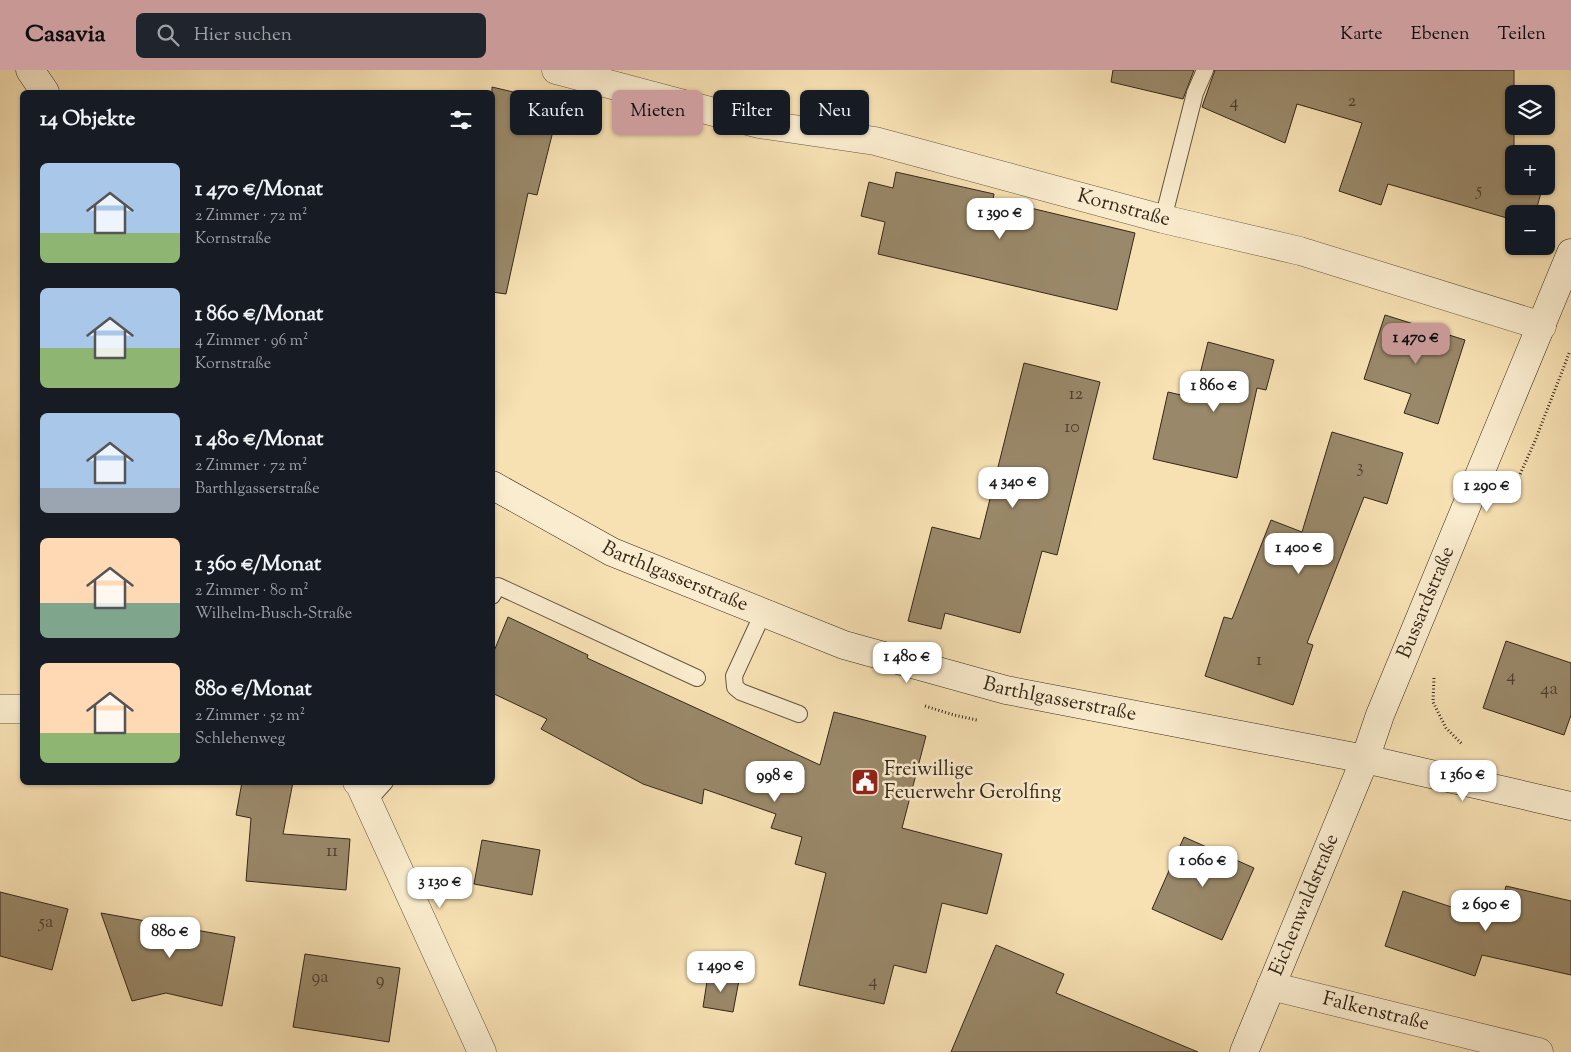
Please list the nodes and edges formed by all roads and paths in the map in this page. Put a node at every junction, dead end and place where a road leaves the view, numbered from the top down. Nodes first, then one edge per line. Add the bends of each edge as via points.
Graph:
1 (30, 70) edge
2 (556, 70) edge
3 (1205, 70) edge
4 (44, 90) edge
5 (1163, 219) junction
6 (1571, 253) edge
7 (1542, 326) junction
8 (1571, 349) edge
9 (495, 487) edge
10 (1511, 494) dead end
11 (495, 588) edge
12 (763, 613) junction
13 (1434, 672) dead end
14 (697, 678) dead end
15 (0, 709) edge
16 (20, 709) edge
17 (799, 714) dead end
18 (1365, 758) junction
19 (1469, 782) junction
20 (367, 787) edge
21 (1571, 806) edge
22 (1271, 986) junction
23 (482, 1052) edge
24 (1244, 1052) edge
25 (1539, 1052) edge

1 - 4 street
2 - 5 street, Kornstraße via 758,124 875,141
3 - 5 lane via 1195,93
5 - 7 street, Kornstraße via 1300,251
6 - 7 street, Bussardstraße
7 - 18 street, Bussardstraße
8 - 10 path
9 - 12 street, Barthlgasserstraße via 612,552
11 - 14 lane
12 - 17 lane via 734,676 735,687
12 - 18 street, Barthlgasserstraße via 844,646 1006,690
13 - 19 path via 1433,702 1446,728 1461,744 1477,751
15 - 16 street
18 - 19 street, Barthlgasserstraße
18 - 22 street, Eichenwaldstraße
19 - 21 street, Barthlgasserstraße
20 - 23 street
22 - 24 street, Eichenwaldstraße
22 - 25 street, Falkenstraße

